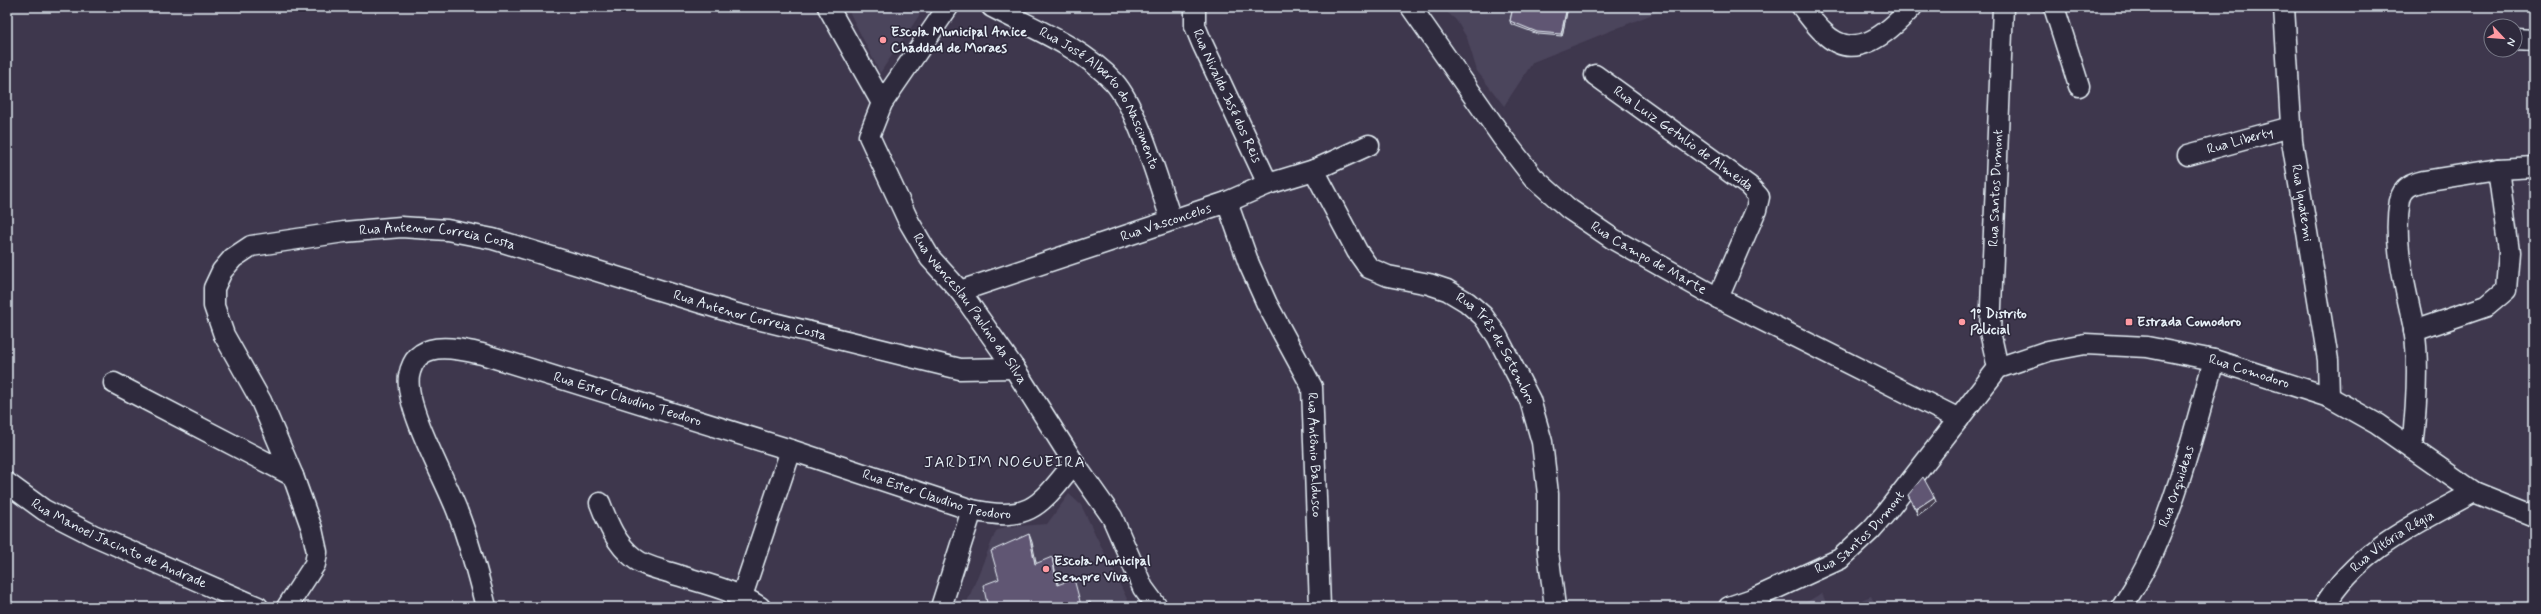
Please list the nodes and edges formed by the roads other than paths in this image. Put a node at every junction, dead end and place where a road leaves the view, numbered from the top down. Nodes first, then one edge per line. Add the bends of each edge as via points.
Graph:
1 (828, 7) edge
2 (948, 7) edge
3 (992, 7) edge
4 (1195, 7) edge
5 (1411, 7) edge
6 (1802, 7) edge
7 (1912, 7) edge
8 (2003, 7) edge
9 (2054, 7) edge
10 (2284, 7) edge
11 (2523, 39) edge
12 (2534, 40) edge
13 (1596, 75) dead end
14 (2080, 86) dead end
15 (882, 103) junction
16 (2291, 127) junction
17 (1369, 145) dead end
18 (2188, 155) dead end
19 (2534, 167) edge
20 (2498, 169) junction
21 (1314, 170) junction
22 (1268, 184) junction
23 (1227, 202) junction
24 (1171, 219) junction
25 (960, 291) junction
26 (1718, 298) junction
27 (2414, 331) junction
28 (2214, 360) junction
29 (1014, 368) junction
30 (1998, 368) junction
31 (114, 383) dead end
32 (2329, 397) junction
33 (1959, 419) junction
34 (2412, 448) junction
35 (791, 450) junction
36 (1074, 463) junction
37 (293, 476) junction
38 (7, 483) edge
39 (2474, 492) junction
40 (600, 504) dead end
41 (972, 510) junction
42 (2534, 516) edge
43 (742, 596) junction
44 (258, 607) edge
45 (287, 607) edge
46 (486, 607) edge
47 (760, 607) edge
48 (941, 607) edge
49 (1157, 607) edge
50 (1320, 607) edge
51 (1555, 607) edge
52 (1729, 607) edge
53 (2122, 607) edge
54 (2324, 607) edge

1 - 15 street
2 - 15 street, Rua Wenceslau Paulino da Silva
3 - 24 street, Rua José Alberto do Nascimento via 1084,56 1115,83 1134,117
4 - 22 street, Rua Nivaldo José dos Reis via 1195,26 1202,43
5 - 26 street, Rua Campo de Marte via 1502,137 1533,176 1582,218
6 - 7 street via 1824,34 1835,41 1856,45 1871,43 1886,33
8 - 30 street, Rua Santos Dumont via 1990,332
9 - 14 street
10 - 16 street, Rua Iguatemi
11 - 12 street
13 - 26 street, Rua Luiz Getulio de Almeida via 1749,186 1759,196 1756,210
15 - 25 street, Rua Wenceslau Paulino da Silva via 869,136 909,222 930,258
16 - 18 street, Rua Liberty
16 - 32 street, Rua Iguatemi via 2312,276 2328,360
17 - 21 street, Rua Vasconcelos
19 - 20 street
20 - 27 street via 2509,252 2508,285 2503,294 2488,306
20 - 27 street via 2424,181 2412,184 2403,192 2399,212 2401,264
21 - 22 street, Rua Vasconcelos
21 - 51 street, Rua Três de Setembro via 1357,251 1369,268 1388,276 1447,290 1468,302 1483,316 1497,336 1530,400 1542,442 1548,494 1548,551
22 - 23 street, Rua Vasconcelos
23 - 24 street, Rua Vasconcelos
23 - 50 street, Rua Antônio Baldusco via 1249,264 1267,304 1312,386
24 - 25 street, Rua Vasconcelos
25 - 29 street, Rua Wenceslau Paulino da Silva
26 - 33 street, Rua Campo de Marte
27 - 34 street via 2415,426
28 - 30 street, Rua Comodoro via 2147,347 2085,344 2048,351
28 - 32 street, Rua Comodoro
28 - 53 street, Rua Orquideas via 2180,480 2164,523 2148,563
29 - 36 street, Rua Wenceslau Paulino da Silva
29 - 37 street, Rua Antenor Correia Costa via 960,369 737,314 493,239 447,230 401,227 344,232 252,246 229,263 214,288 214,306 224,335 261,401
30 - 33 street
31 - 37 street
32 - 34 street, Rua Comodoro
33 - 52 street, Rua Santos Dumont via 1871,530 1840,559 1755,598
34 - 39 street, Rua Comodoro
35 - 41 street, Rua Ester Claudino Teodoro
35 - 43 street
35 - 46 street, Rua Ester Claudino Teodoro via 482,354 438,347 424,352 415,362 409,377 410,391 416,413 458,512 477,569
36 - 41 street, Rua Ester Claudino Teodoro via 1041,503 1027,511 996,515
36 - 49 street, Rua Wenceslau Paulino da Silva via 1112,517 1143,588
37 - 45 street, Rua Antenor Correia Costa via 312,529 317,552 315,564 309,575
38 - 44 street, Rua Manoel Jacinto de Andrade via 44,510 93,535
39 - 42 street, Rua Comodoro
39 - 54 street, Rua Vitória Régia via 2404,531 2368,556 2348,575
40 - 43 street via 611,531 634,559
41 - 48 street
43 - 47 street

